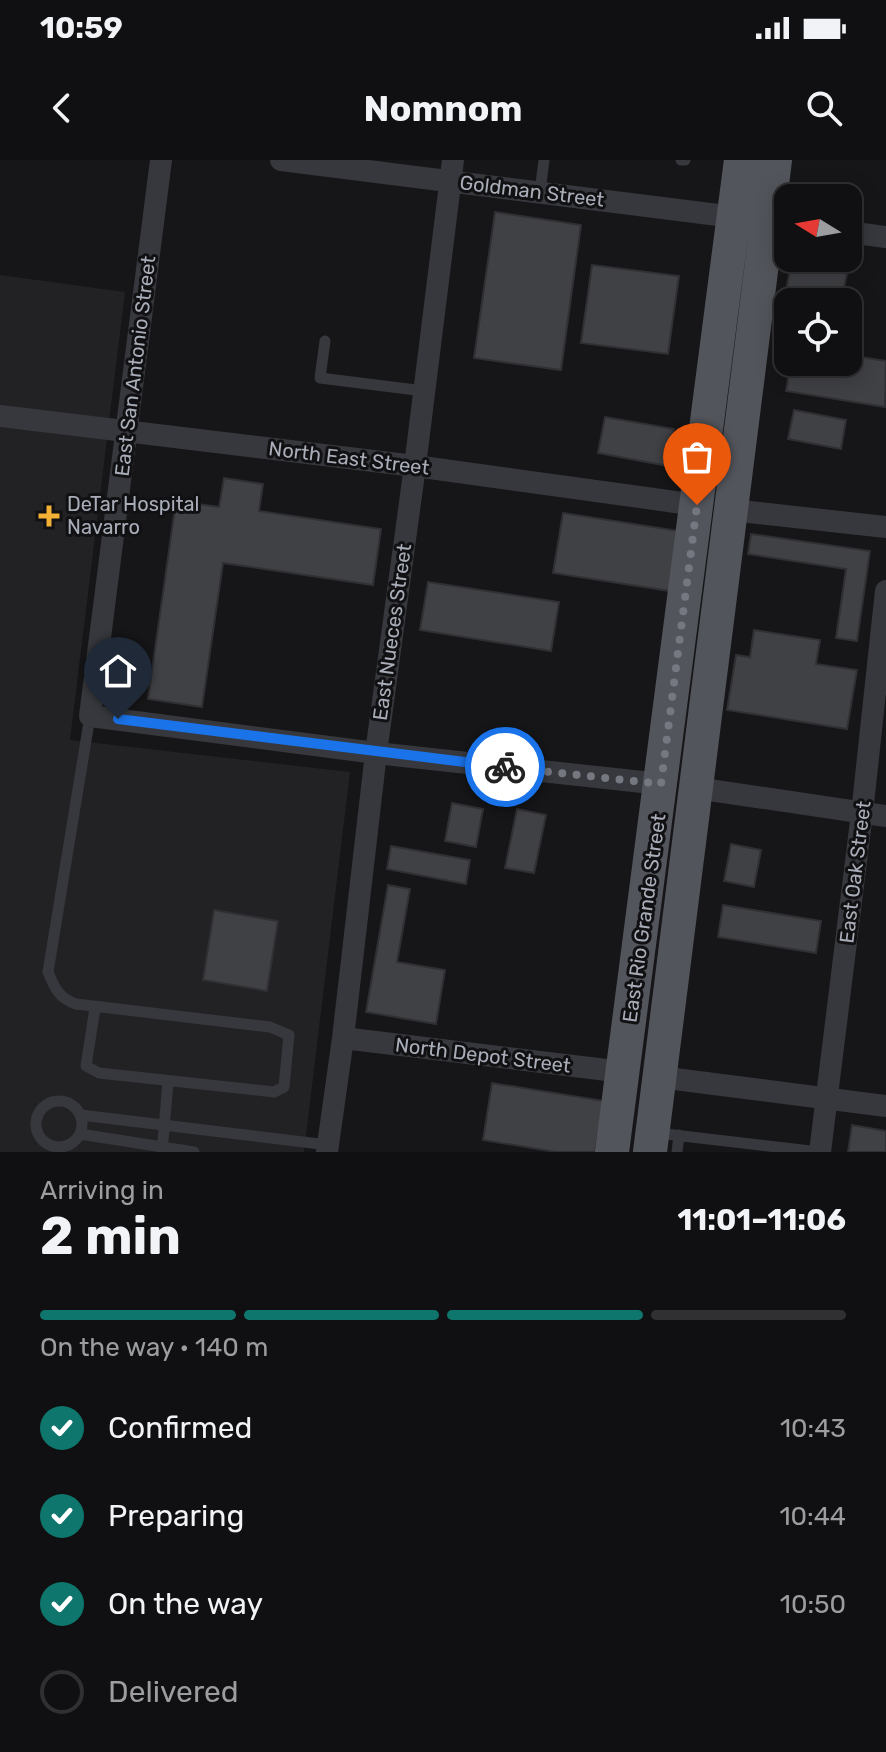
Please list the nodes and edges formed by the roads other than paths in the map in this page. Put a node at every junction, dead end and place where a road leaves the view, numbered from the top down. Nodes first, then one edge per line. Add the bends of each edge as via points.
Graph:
1 (161, 160) edge
2 (281, 160) edge
3 (544, 160) edge
4 (741, 160) edge
5 (757, 160) edge
6 (775, 160) edge
7 (452, 170) edge
8 (540, 192) junction
9 (763, 221) edge
10 (862, 234) edge
11 (886, 237) edge
12 (325, 341) dead end
13 (424, 391) junction
14 (0, 416) edge
15 (127, 432) junction
16 (415, 466) junction
17 (697, 505) junction
18 (731, 510) junction
19 (886, 527) edge
20 (886, 591) edge
21 (90, 716) junction
22 (376, 753) junction
23 (661, 784) junction
24 (696, 788) junction
25 (862, 813) junction
26 (886, 816) edge
27 (95, 1008) junction
28 (343, 1038) junction
29 (623, 1072) junction
30 (659, 1077) junction
31 (168, 1082) junction
32 (826, 1098) junction
33 (886, 1106) edge
34 (81, 1115) junction
35 (164, 1126) junction
36 (80, 1134) junction
37 (664, 1143) edge
38 (328, 1148) edge
39 (162, 1150) edge
40 (194, 1152) edge
41 (612, 1152) edge
42 (819, 1152) edge

1 - 15 street, East San Antonio Street
2 - 7 street, Goldman Street
3 - 8 lane
4 - 9 main road, East Rio Grande Street
5 - 9 main road via 754,207
6 - 9 main road, East Rio Grande Street
7 - 8 street, Goldman Street
7 - 13 street, East Nueces Street
8 - 9 street, Goldman Street
9 - 17 main road, East Rio Grande Street
9 - 18 main road, East Rio Grande Street via 745,230 745,285 757,304
10 - 11 street
12 - 13 lane via 320,378
13 - 16 street, East Nueces Street
14 - 15 street, North East Street
15 - 16 street, North East Street
15 - 21 street, East San Antonio Street
16 - 17 street, North East Street
16 - 22 street, East Nueces Street
17 - 23 main road, East Rio Grande Street
18 - 19 street
18 - 24 main road, East Rio Grande Street
20 - 25 street, East Oak Street
21 - 22 street
21 - 27 lane via 48,972 63,999
22 - 23 street
22 - 28 street, East Nueces Street
23 - 29 main road, East Rio Grande Street
24 - 25 street
24 - 30 main road, East Rio Grande Street
25 - 26 street
25 - 32 street, East Oak Street
27 - 31 lane via 86,1066 99,1073
27 - 31 lane via 270,1027 289,1035 284,1087 274,1092
28 - 29 street, North Depot Street
28 - 38 street, East Nueces Street
29 - 41 main road, East Rio Grande Street
30 - 32 street
30 - 37 main road, East Rio Grande Street
31 - 35 lane
32 - 33 street
32 - 42 street, East Oak Street
34 - 35 lane
34 - 36 lane
34 - 36 lane via 70,1102 53,1101 39,1111 36,1127 42,1140 56,1147 71,1144
35 - 38 lane
35 - 39 lane
36 - 39 lane
37 - 42 lane
39 - 40 lane

